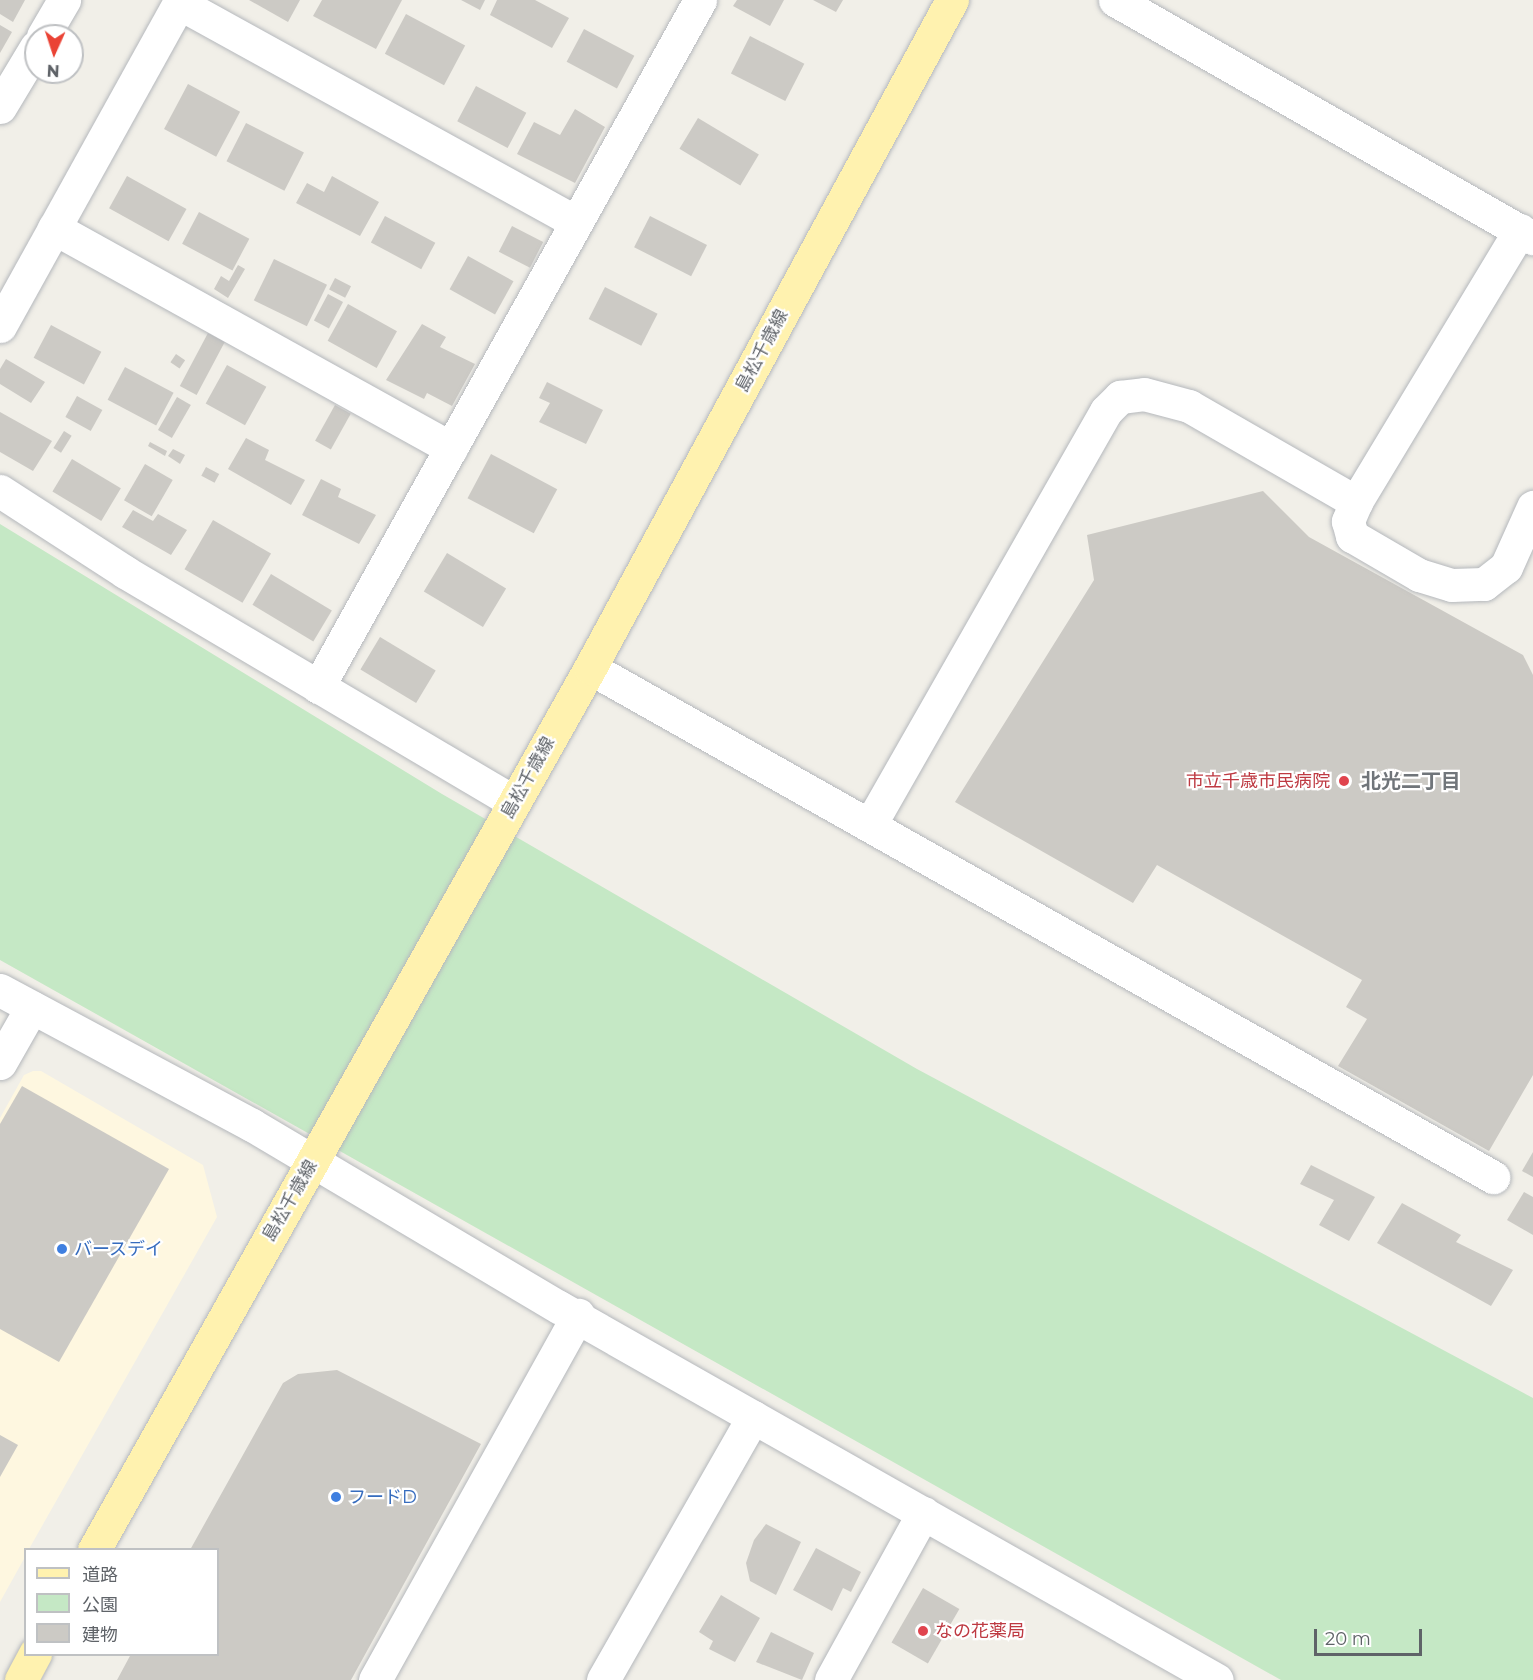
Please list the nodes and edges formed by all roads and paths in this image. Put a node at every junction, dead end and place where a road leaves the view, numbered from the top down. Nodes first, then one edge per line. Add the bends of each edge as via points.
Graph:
1 (64, 0) edge
2 (700, 0) edge
3 (952, 0) edge
4 (1115, 0) edge
5 (180, 1) edge
6 (50, 24) edge
7 (24, 67) edge
8 (0, 108) edge
9 (576, 222) junction
10 (54, 228) junction
11 (1526, 234) edge
12 (0, 326) edge
13 (451, 448) junction
14 (0, 491) edge
15 (1356, 502) junction
16 (1533, 507) edge
17 (590, 668) junction
18 (318, 687) junction
19 (514, 802) junction
20 (871, 823) junction
21 (0, 990) edge
22 (32, 1007) junction
23 (0, 1064) edge
24 (313, 1162) junction
25 (1493, 1177) dead end
26 (578, 1316) junction
27 (753, 1417) junction
28 (923, 1513) junction
29 (95, 1548) edge
30 (34, 1656) edge
31 (21, 1680) edge
32 (375, 1680) edge
33 (603, 1680) edge
34 (831, 1680) edge
35 (1218, 1680) edge

1 - 6 street
2 - 9 street
3 - 17 main road, 島松千歳線
4 - 11 street
5 - 9 street
5 - 10 street
7 - 8 street
9 - 13 street
10 - 12 street
10 - 13 street
11 - 15 street
13 - 18 street
14 - 18 street via 125,572
15 - 16 street via 1348,521 1352,536 1419,575 1452,585 1484,584 1506,567
15 - 20 street via 1189,406 1144,394 1120,397 1106,411
17 - 19 main road, 島松千歳線
17 - 20 street
18 - 19 street
19 - 24 main road, 島松千歳線
20 - 25 street
21 - 22 street
22 - 23 street
22 - 24 street
24 - 26 street
24 - 29 main road, 島松千歳線
26 - 27 street
26 - 32 street
27 - 28 street
27 - 33 street
28 - 34 street
28 - 35 street
30 - 31 main road

